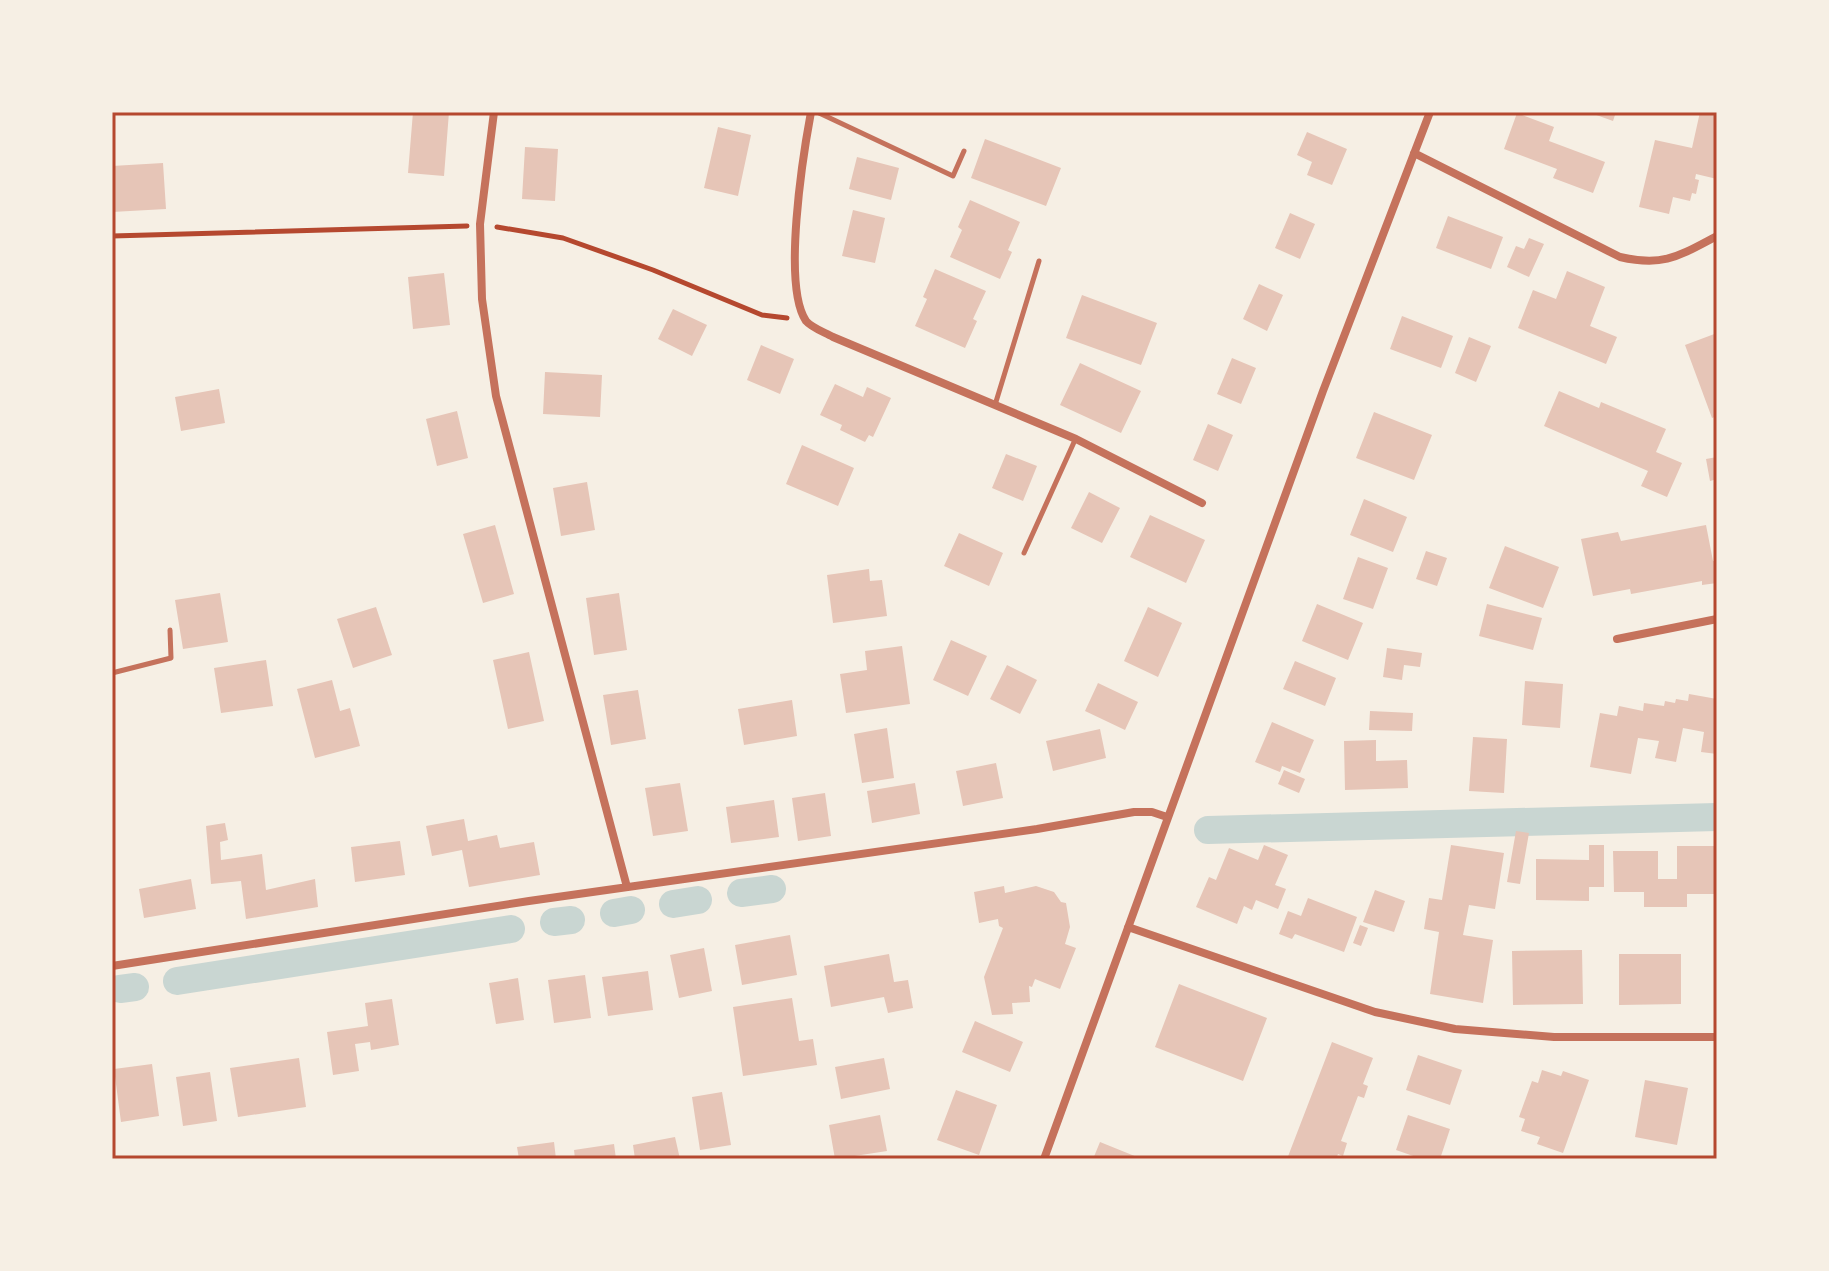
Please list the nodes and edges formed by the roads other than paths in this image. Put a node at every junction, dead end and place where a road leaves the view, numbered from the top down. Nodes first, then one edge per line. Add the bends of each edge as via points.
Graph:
1 (494, 112) edge
2 (811, 112) edge
3 (817, 112) edge
4 (1430, 112) edge
5 (964, 151) dead end
6 (1414, 153) junction
7 (1717, 236) edge
8 (1039, 261) dead end
9 (995, 405) junction
10 (1076, 439) junction
11 (1202, 503) dead end
12 (1024, 553) dead end
13 (1717, 619) edge
14 (170, 630) dead end
15 (1617, 639) dead end
16 (112, 673) edge
17 (1167, 817) junction
18 (627, 887) junction
19 (1128, 927) junction
20 (112, 966) edge
21 (1717, 1037) edge
22 (1044, 1159) edge

1 - 18 street via 480,224 482,299 496,396
2 - 9 street via 795,226 798,292 808,324
3 - 5 lane via 953,176
4 - 6 street
6 - 7 street via 1620,257 1644,263 1675,258
6 - 17 street
8 - 9 lane
9 - 10 street
10 - 11 street
10 - 12 lane
13 - 15 street
14 - 16 lane via 171,658
17 - 18 street via 1134,812
17 - 19 street
18 - 20 street
19 - 21 street via 1375,1012 1455,1029 1554,1037
19 - 22 street

